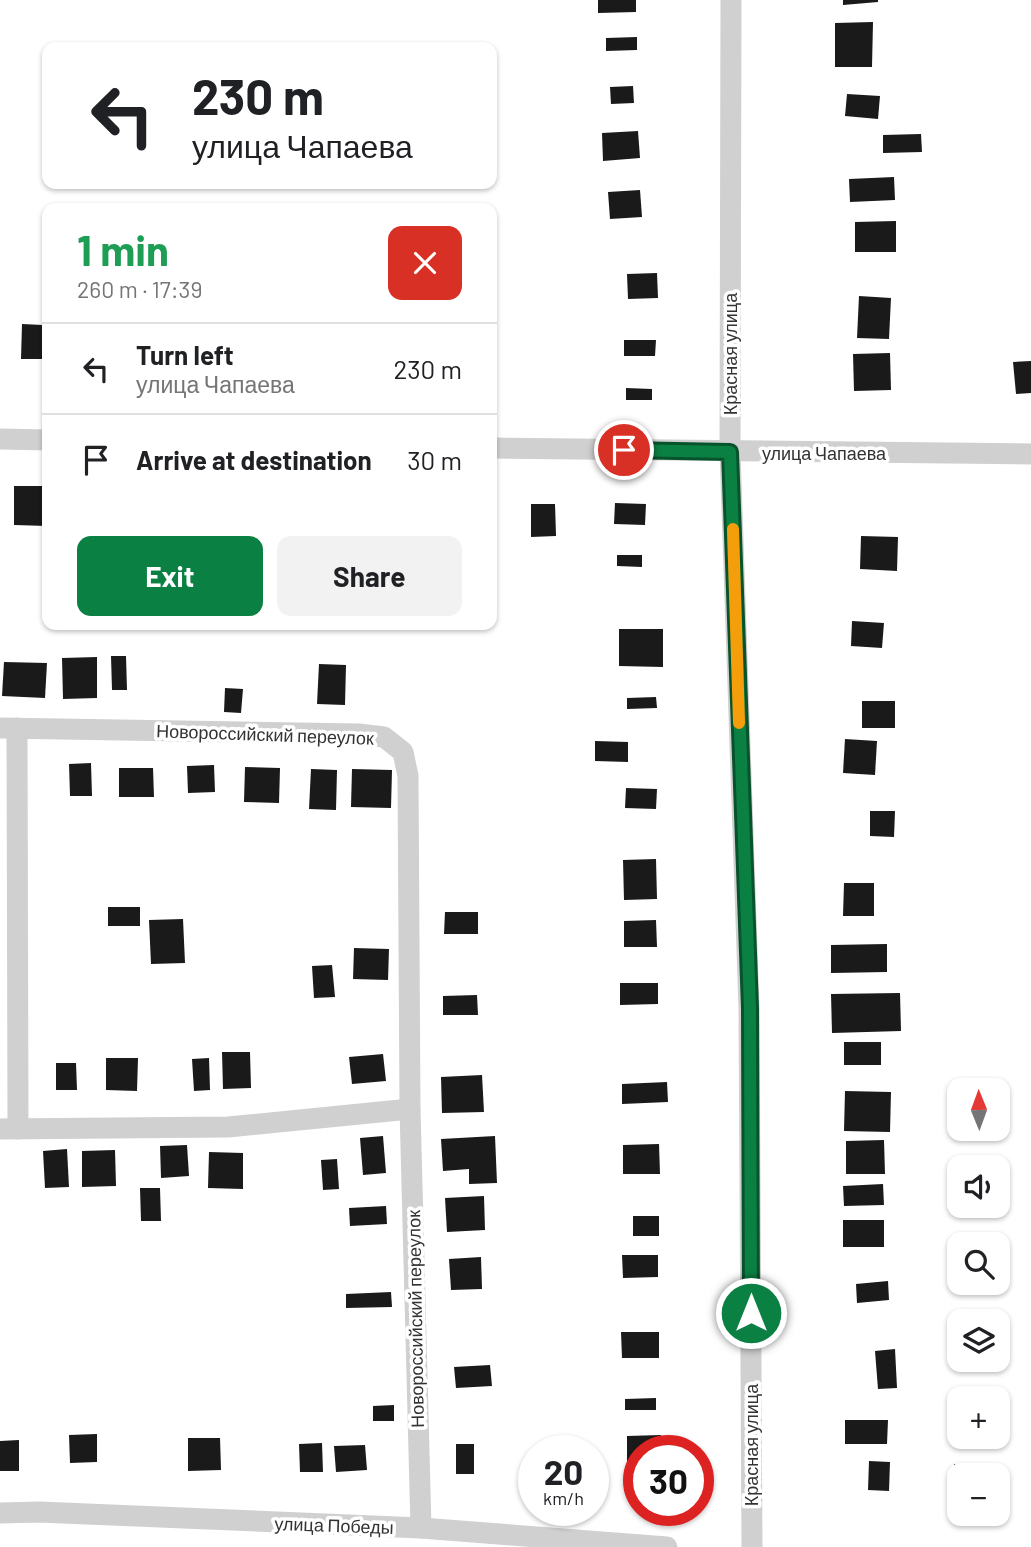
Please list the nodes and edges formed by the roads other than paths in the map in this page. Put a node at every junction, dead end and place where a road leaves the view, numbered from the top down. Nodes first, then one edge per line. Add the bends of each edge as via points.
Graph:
1 (730, 0) edge
2 (0, 439) edge
3 (42, 440) edge
4 (497, 448) edge
5 (730, 452) junction
6 (1031, 454) edge
7 (8, 728) edge
8 (410, 1109) junction
9 (9, 1129) edge
10 (0, 1513) edge
11 (421, 1528) junction
12 (667, 1547) edge
13 (752, 1547) edge

1 - 5 street, Красная улица
2 - 3 street
4 - 5 street, улица Чапаева
5 - 6 street, улица Чапаева
5 - 13 street, Красная улица via 750,1008
7 - 8 street, Новороссийский переулок via 359,734 384,737 404,752 408,776
7 - 9 street, Новороссийский переулок
8 - 9 street, Новороссийский переулок via 228,1127
8 - 11 street, Новороссийский переулок
10 - 11 street, улица Победы
11 - 12 street, улица Победы

